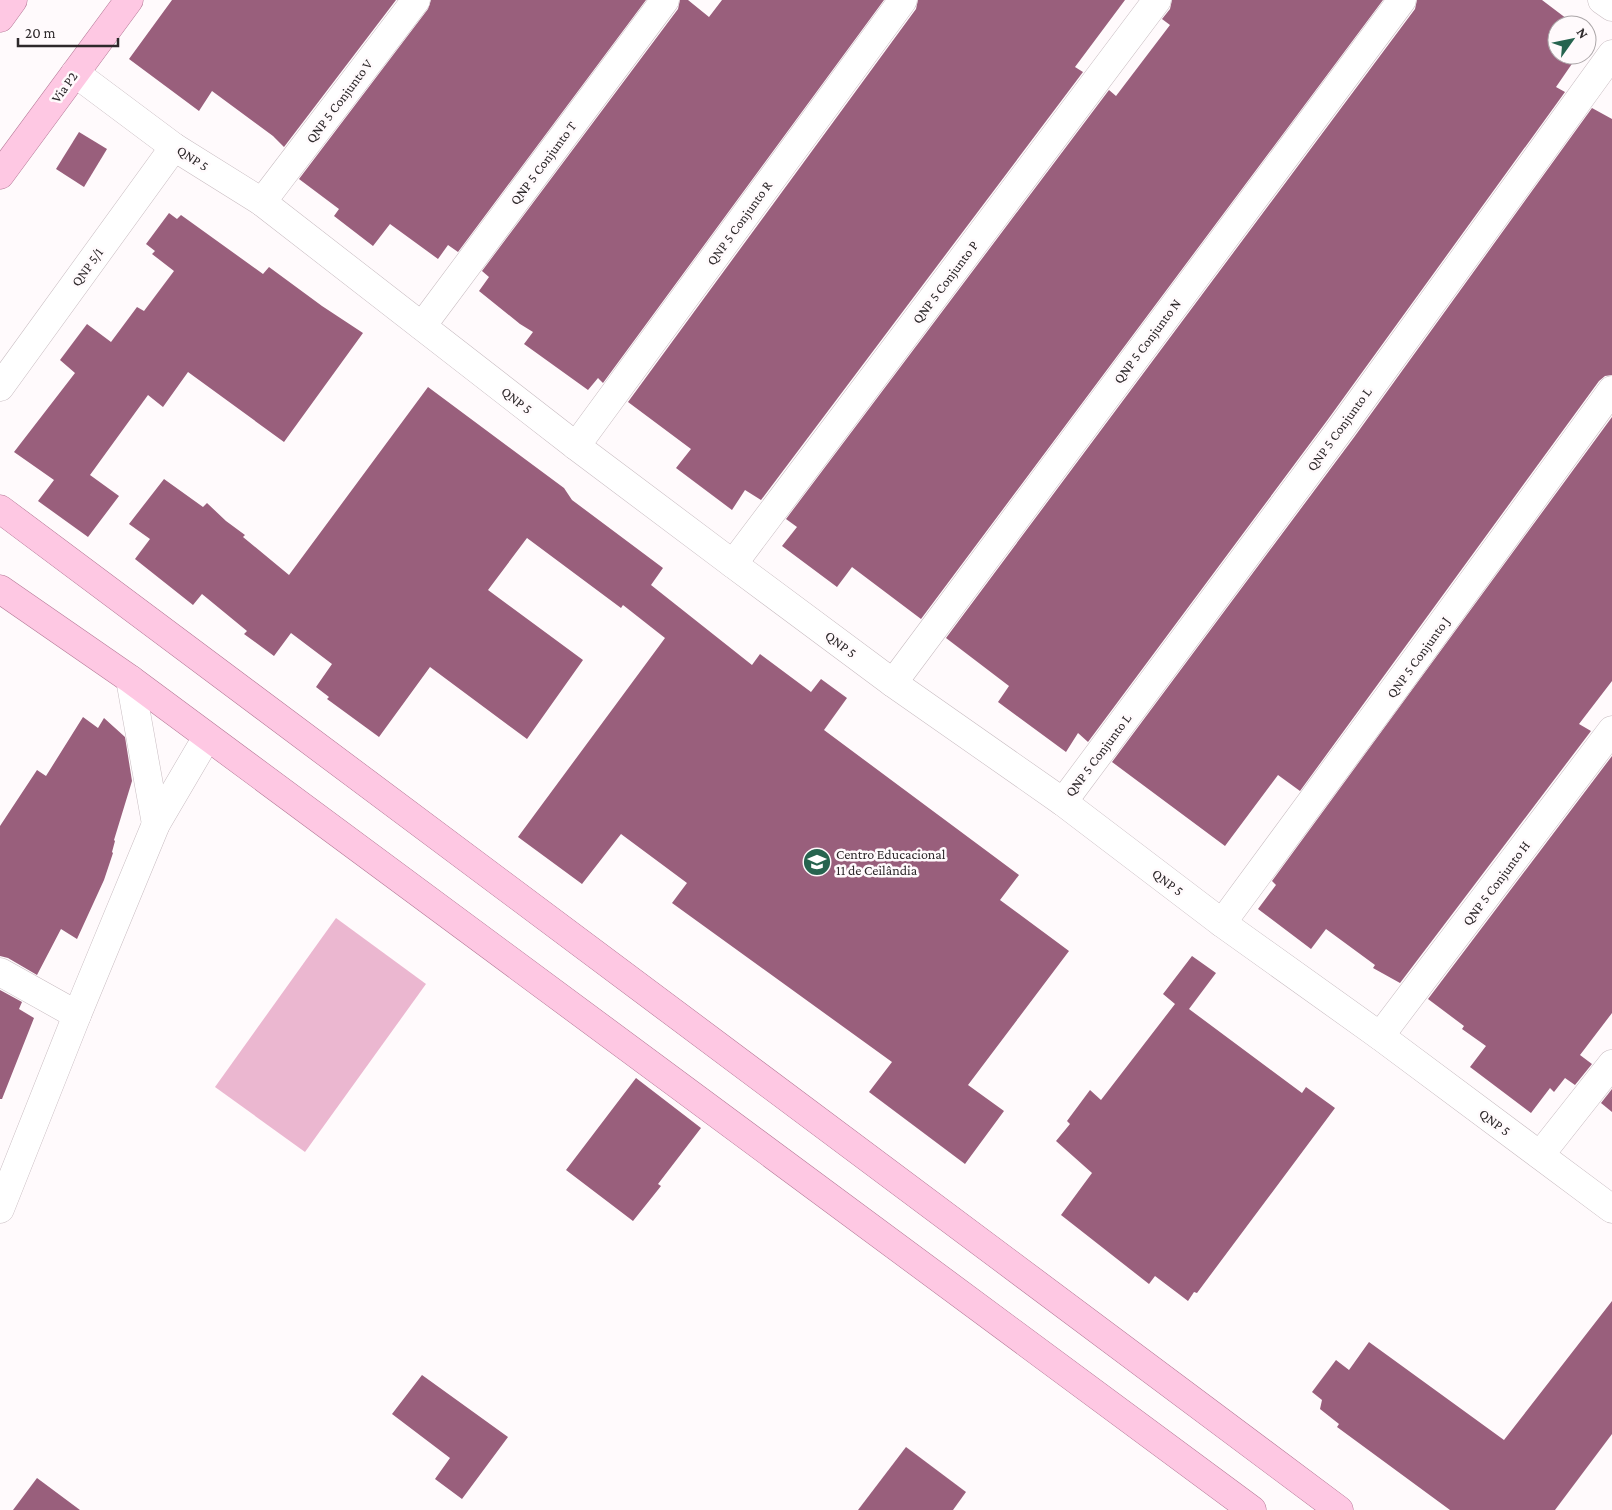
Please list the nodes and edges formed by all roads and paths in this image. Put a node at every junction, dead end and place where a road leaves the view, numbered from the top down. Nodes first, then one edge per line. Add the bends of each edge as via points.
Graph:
1 (13, 0) edge
2 (129, 0) edge
3 (416, 0) edge
4 (665, 0) edge
5 (903, 0) edge
6 (1157, 0) edge
7 (1402, 0) edge
8 (1602, 0) edge
9 (1612, 7) edge
10 (0, 18) edge
11 (1612, 54) edge
12 (75, 73) junction
13 (174, 147) junction
14 (0, 175) edge
15 (262, 202) junction
16 (422, 326) junction
17 (0, 387) edge
18 (1612, 390) edge
19 (576, 446) junction
20 (0, 509) edge
21 (732, 564) junction
22 (0, 589) edge
23 (130, 679) junction
24 (893, 683) junction
25 (1612, 730) edge
26 (207, 737) junction
27 (1063, 802) junction
28 (156, 824) junction
29 (1222, 923) junction
30 (0, 972) edge
31 (77, 1015) junction
32 (1380, 1036) junction
33 (1612, 1064) edge
34 (1540, 1155) junction
35 (0, 1209) edge
36 (1612, 1209) edge
37 (1252, 1510) edge
38 (1339, 1510) edge

1 - 10 main road
2 - 12 main road, Via P2
3 - 15 street, QNP 5 Conjunto V
4 - 16 street, QNP 5 Conjunto T
5 - 19 street, QNP 5 Conjunto R
6 - 21 street, QNP 5 Conjunto P
7 - 24 street, QNP 5 Conjunto N
8 - 9 street
11 - 27 street, QNP 5 Conjunto L via 1342,427
12 - 13 street, QNP 5
12 - 14 main road, Via P2
13 - 15 street, QNP 5
13 - 17 street, QNP 5/1
15 - 16 street, QNP 5
16 - 19 street, QNP 5
18 - 29 street, QNP 5 Conjunto J
19 - 21 street, QNP 5
20 - 38 main road
21 - 24 street, QNP 5
22 - 23 main road
23 - 26 main road
23 - 28 street
24 - 27 street, QNP 5
25 - 32 street, QNP 5 Conjunto H
26 - 28 street
26 - 37 main road
27 - 29 street, QNP 5
28 - 31 street
29 - 32 street, QNP 5
30 - 31 street
31 - 35 street
32 - 34 street, QNP 5
33 - 34 street
34 - 36 street, QNP 5

